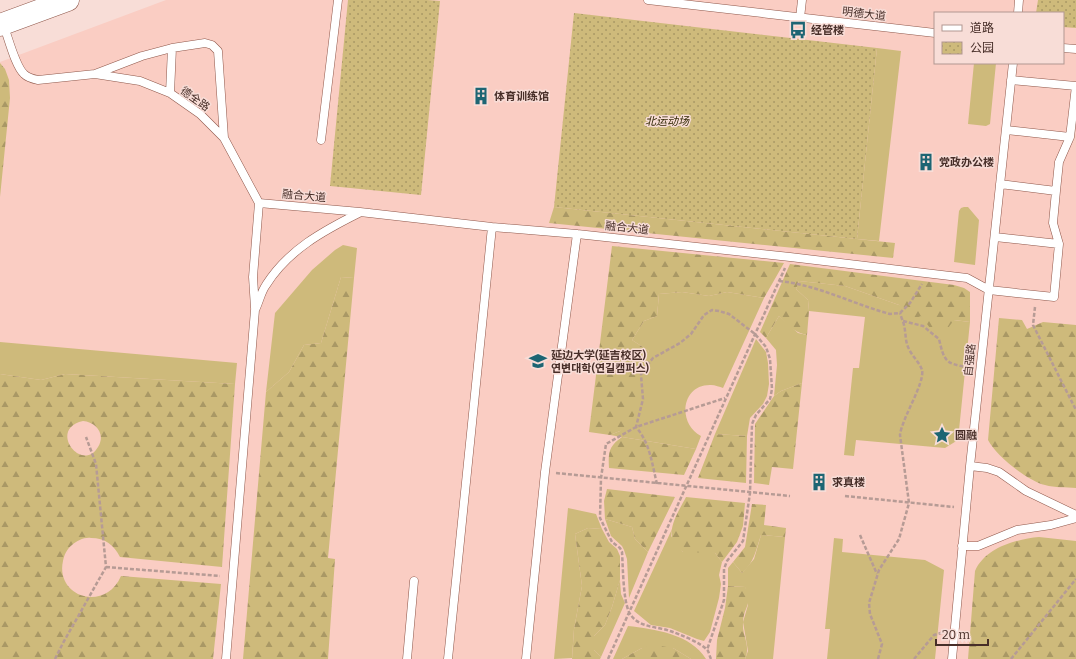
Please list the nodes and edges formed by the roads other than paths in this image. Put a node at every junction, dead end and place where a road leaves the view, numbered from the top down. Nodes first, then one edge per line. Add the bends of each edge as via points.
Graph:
1 (68, 0) edge
2 (338, 0) edge
3 (648, 0) edge
4 (802, 0) edge
5 (1019, 0) edge
6 (1018, 12) edge
7 (800, 18) junction
8 (2, 25) edge
9 (934, 33) edge
10 (172, 48) junction
11 (1064, 48) edge
12 (1076, 49) edge
13 (1013, 64) edge
14 (96, 74) junction
15 (1011, 80) junction
16 (170, 93) junction
17 (1006, 130) junction
18 (1070, 137) junction
19 (224, 138) junction
20 (320, 140) dead end
21 (1000, 184) junction
22 (1056, 191) junction
23 (260, 203) junction
24 (360, 212) junction
25 (492, 227) junction
26 (578, 234) junction
27 (995, 236) junction
28 (1059, 244) junction
29 (989, 290) junction
30 (255, 310) junction
31 (970, 466) junction
32 (1076, 515) edge
33 (1076, 518) edge
34 (962, 546) junction
35 (414, 580) dead end
36 (226, 659) edge
37 (408, 659) edge
38 (448, 659) edge
39 (526, 659) edge
40 (952, 659) edge

1 - 8 main road
2 - 20 lane
3 - 7 lane, 明德大道
4 - 7 lane
5 - 6 lane
7 - 9 lane, 明德大道
8 - 14 lane, 德全路 via 18,67 30,78 38,80
10 - 14 lane via 142,56
10 - 16 lane
10 - 19 lane via 205,43 218,51
11 - 12 lane
13 - 15 lane, 自强路
14 - 16 lane, 德全路 via 140,81
15 - 17 lane, 自强路
15 - 18 lane via 1076,86
16 - 19 lane, 德全路 via 200,114
17 - 18 lane
17 - 21 lane, 自强路
18 - 22 lane via 1059,162
19 - 23 lane, 德全路
21 - 22 lane
21 - 27 lane, 自强路
22 - 28 lane via 1053,223
23 - 24 lane, 融合大道
23 - 30 lane via 253,277
24 - 25 lane, 融合大道
24 - 30 lane via 305,242 282,263 265,286
25 - 26 lane, 融合大道
25 - 38 lane
26 - 29 lane, 融合大道 via 967,278
26 - 39 lane via 546,472
27 - 28 lane
27 - 29 lane, 自强路
28 - 29 lane via 1054,297
29 - 31 lane, 自强路
30 - 36 lane
31 - 32 lane via 999,472 1026,491
31 - 34 lane, 自强路
33 - 34 lane via 1017,530 978,546
34 - 40 lane, 自强路
35 - 37 lane

